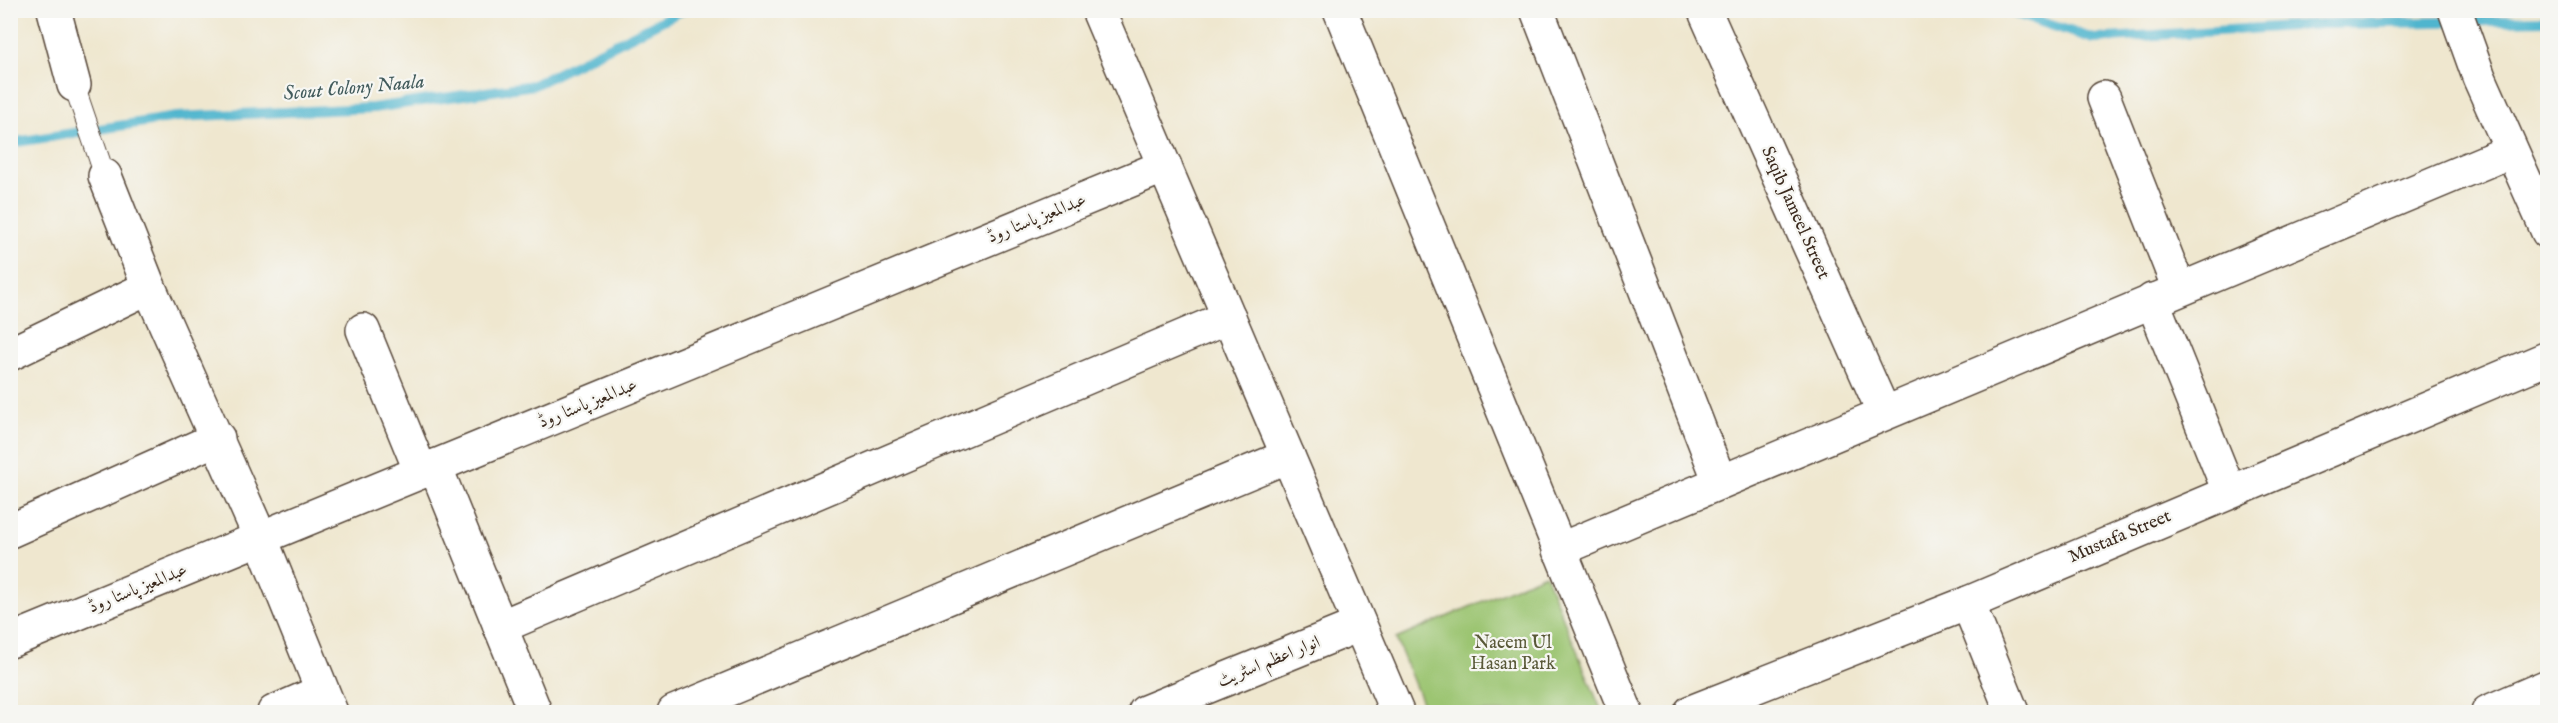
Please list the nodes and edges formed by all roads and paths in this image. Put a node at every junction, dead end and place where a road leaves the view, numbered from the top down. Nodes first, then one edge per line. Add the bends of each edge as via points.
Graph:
1 (54, 10) edge
2 (1098, 10) edge
3 (1340, 10) edge
4 (1537, 10) edge
5 (2456, 10) edge
6 (1706, 14) dead end
7 (74, 85) joint
8 (2104, 98) dead end
9 (2511, 151) junction
10 (1165, 166) junction
11 (105, 176) joint
12 (2547, 232) edge
13 (149, 287) junction
14 (2166, 294) junction
15 (1229, 317) junction
16 (363, 330) dead end
17 (10, 354) edge
18 (2547, 358) edge
19 (1884, 413) junction
20 (218, 438) junction
21 (1288, 456) junction
22 (428, 469) junction
23 (1720, 482) junction
24 (2229, 490) junction
25 (10, 531) edge
26 (261, 539) junction
27 (1559, 550) junction
28 (1968, 603) junction
29 (1359, 625) junction
30 (500, 627) junction
31 (10, 641) edge
32 (2547, 686) edge
33 (326, 702) edge
34 (274, 712) edge
35 (535, 712) edge
36 (674, 712) edge
37 (1145, 712) edge
38 (1396, 712) edge
39 (1626, 712) edge
40 (1691, 712) edge
41 (2012, 712) edge
42 (2488, 712) edge

1 - 7 street
2 - 10 street
3 - 27 street
4 - 23 street
5 - 9 street
6 - 19 street, Saqib Jameel Street
7 - 11 lane
8 - 14 street
9 - 12 street
9 - 14 street
10 - 15 street
10 - 22 street, عبدالمعیز پاستا روڈ
11 - 13 street
13 - 17 street
13 - 20 street
14 - 19 street
14 - 24 street
15 - 21 street
15 - 30 street
16 - 22 street
18 - 24 street, Mustafa Street
19 - 23 street
20 - 25 street
20 - 26 street
21 - 29 street
21 - 36 street
22 - 26 street, عبدالمعیز پاستا روڈ
22 - 30 street
23 - 27 street
24 - 28 street, Mustafa Street
26 - 31 street, عبدالمعیز پاستا روڈ
26 - 33 street
27 - 39 street
28 - 40 street, Mustafa Street
28 - 41 street
29 - 37 street, انوار اعظم اسٹریٹ
29 - 38 street
30 - 35 street
32 - 42 street
33 - 34 street

